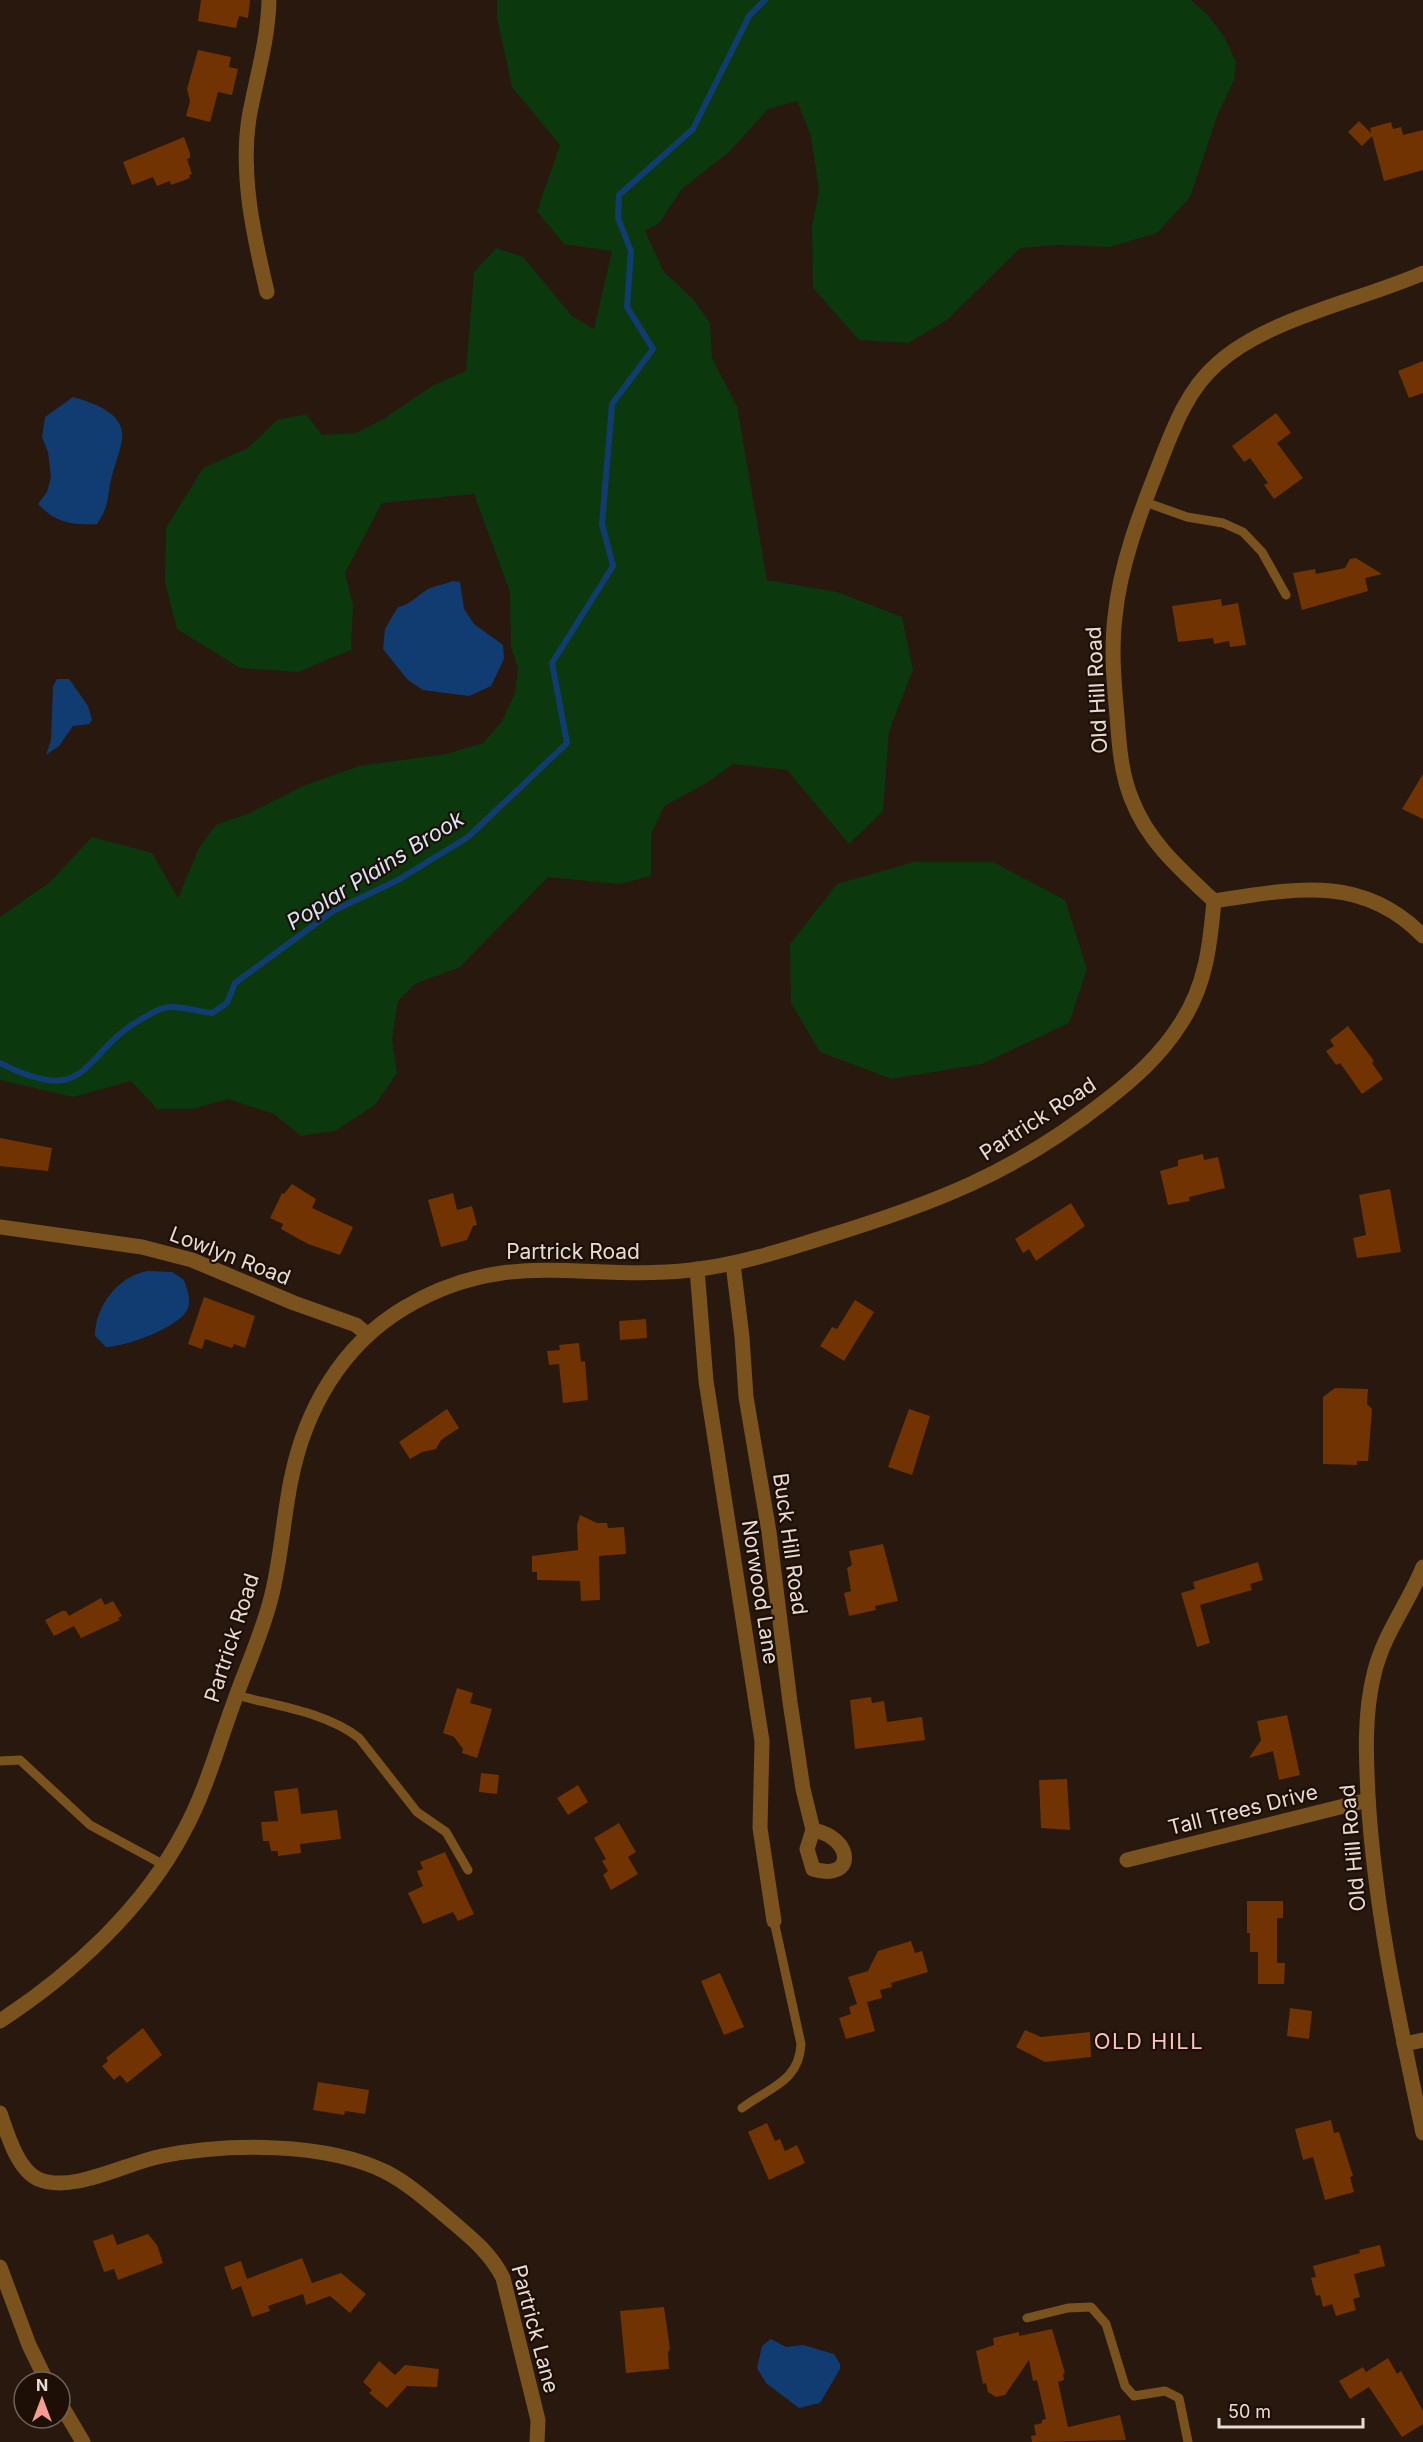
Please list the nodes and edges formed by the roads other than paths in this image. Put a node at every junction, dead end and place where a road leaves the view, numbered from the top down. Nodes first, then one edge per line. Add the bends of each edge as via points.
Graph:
1 (269, 0) edge
2 (1423, 273) edge
3 (267, 292) dead end
4 (1146, 502) junction
5 (1286, 595) dead end
6 (1214, 901) junction
7 (1423, 936) edge
8 (0, 1227) edge
9 (732, 1264) junction
10 (697, 1269) junction
11 (368, 1335) junction
12 (1423, 1567) edge
13 (236, 1695) junction
14 (0, 1761) edge
15 (1368, 1800) junction
16 (813, 1830) dead end
17 (1127, 1860) dead end
18 (164, 1865) junction
19 (468, 1870) dead end
20 (774, 1921) joint
21 (0, 2021) edge
22 (1423, 2040) edge
23 (1404, 2044) junction
24 (742, 2108) dead end
25 (0, 2113) edge
26 (1423, 2133) edge
27 (0, 2267) edge
28 (1027, 2318) dead end
29 (41, 2370) edge
30 (72, 2423) edge
31 (83, 2442) edge
32 (537, 2442) edge
33 (1188, 2442) edge

1 - 3 street via 247,145 256,244
2 - 4 street, Old Hill Road via 1281,327 1222,360 1199,382 1186,404
4 - 5 lane via 1243,532 1262,552
4 - 6 street, Old Hill Road via 1126,563 1115,614 1113,653 1121,759 1129,792 1143,824
6 - 7 street via 1305,888 1334,890 1382,905
6 - 9 street, Partrick Road via 1206,967 1182,1022 1150,1062 1088,1115 1018,1161 959,1191 900,1214
8 - 11 street, Lowlyn Road via 142,1247 192,1260 347,1321
9 - 10 street, Partrick Road
9 - 16 street, Buck Hill Road via 746,1397 769,1532 793,1724
10 - 11 street, Partrick Road via 545,1269 488,1274 429,1295
10 - 20 street, Norwood Lane via 706,1381 762,1741 760,1828
11 - 13 street, Partrick Road via 328,1383 306,1428 291,1481 271,1598
12 - 15 street, Old Hill Road via 1385,1640 1373,1675 1367,1727
13 - 18 street, Partrick Road via 200,1798
13 - 19 lane via 314,1717 359,1738 417,1812 446,1832
14 - 18 lane via 20,1760 90,1825
15 - 17 street, Tall Trees Drive
15 - 23 street, Old Hill Road via 1385,1955
18 - 21 street, Partrick Road via 90,1950
20 - 24 lane via 801,2044 800,2061 790,2077
22 - 23 street
23 - 26 street, Old Hill Road
25 - 32 street, Partrick Lane via 27,2170 52,2183 74,2183 135,2162 189,2151 257,2147 340,2156 366,2163 404,2183 495,2261 503,2278 538,2420
27 - 29 street
28 - 33 lane via 1090,2307 1106,2324 1125,2386 1134,2396 1165,2391 1179,2398
30 - 31 street

